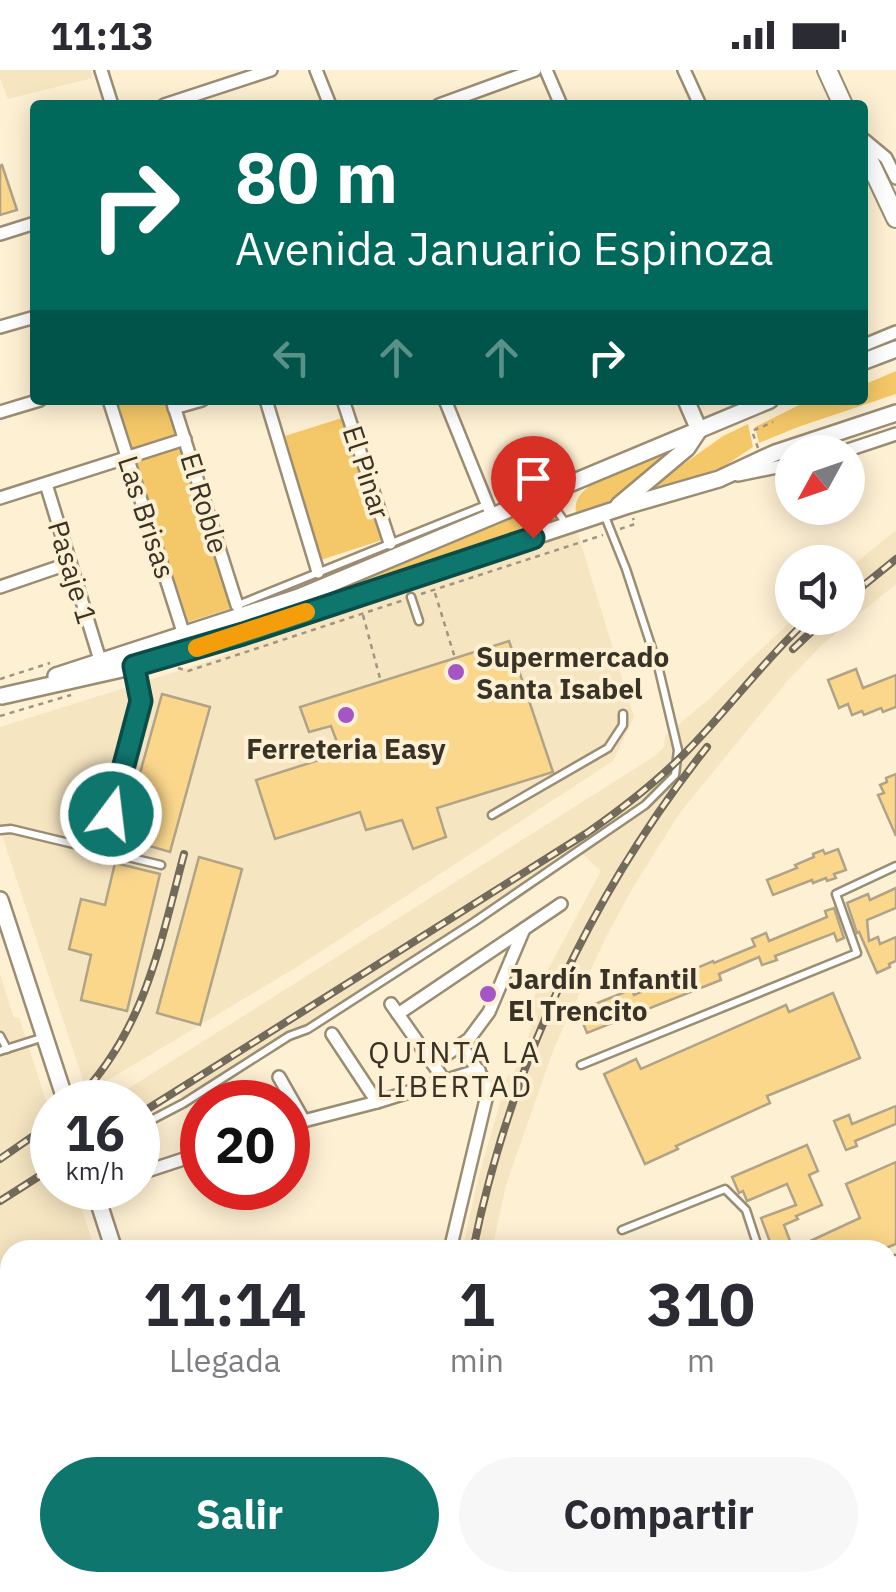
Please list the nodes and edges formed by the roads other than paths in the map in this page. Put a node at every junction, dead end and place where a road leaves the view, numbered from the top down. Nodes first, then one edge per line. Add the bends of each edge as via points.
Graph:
1 (101, 70) edge
2 (271, 70) edge
3 (316, 70) edge
4 (535, 70) edge
5 (546, 70) edge
6 (684, 70) edge
7 (827, 70) edge
8 (110, 100) edge
9 (179, 100) edge
10 (328, 100) edge
11 (453, 100) edge
12 (559, 100) edge
13 (698, 100) edge
14 (841, 100) edge
15 (868, 143) edge
16 (868, 159) edge
17 (896, 178) edge
18 (896, 218) edge
19 (30, 225) edge
20 (0, 234) edge
21 (30, 318) edge
22 (0, 328) edge
23 (896, 332) edge
24 (868, 344) edge
25 (896, 349) edge
26 (868, 360) edge
27 (30, 403) edge
28 (111, 405) edge
29 (173, 405) edge
30 (268, 405) edge
31 (345, 405) edge
32 (448, 405) edge
33 (688, 405) edge
34 (753, 405) edge
35 (0, 412) edge
36 (896, 414) edge
37 (699, 430) junction
38 (896, 434) edge
39 (185, 439) junction
40 (865, 444) edge
41 (128, 458) junction
42 (775, 467) edge
43 (719, 479) junction
44 (46, 484) junction
45 (0, 498) edge
46 (526, 504) junction
47 (489, 510) junction
48 (608, 512) junction
49 (568, 526) junction
50 (390, 543) junction
51 (70, 563) junction
52 (318, 572) junction
53 (0, 586) edge
54 (411, 598) dead end
55 (237, 605) joint
56 (276, 606) junction
57 (420, 621) dead end
58 (255, 629) junction
59 (184, 634) junction
60 (100, 660) junction
61 (134, 666) junction
62 (1, 696) edge
63 (623, 714) dead end
64 (492, 814) dead end
65 (0, 830) edge
66 (101, 851) junction
67 (161, 866) dead end
68 (896, 866) edge
69 (0, 900) edge
70 (560, 904) dead end
71 (524, 929) junction
72 (332, 1034) dead end
73 (0, 1036) edge
74 (44, 1036) junction
75 (460, 1045) junction
76 (3, 1050) edge
77 (433, 1064) junction
78 (581, 1065) dead end
79 (479, 1070) junction
80 (279, 1077) dead end
81 (59, 1080) edge
82 (281, 1080) edge
83 (445, 1081) junction
84 (377, 1102) junction
85 (160, 1116) edge
86 (310, 1119) edge
87 (102, 1210) edge
88 (622, 1230) dead end
89 (111, 1240) edge
90 (452, 1240) edge
91 (756, 1240) edge

1 - 8 street
2 - 9 street
3 - 10 street
4 - 11 street
5 - 12 street
6 - 13 street
7 - 14 main road
15 - 17 street
16 - 18 main road
19 - 20 street
21 - 22 street
23 - 24 street
25 - 26 main road
27 - 35 street
28 - 41 street, Las Brisas
29 - 39 street, El Roble
30 - 52 street
31 - 50 street, El Pinar
32 - 47 street
33 - 37 main road
34 - 37 main road
36 - 43 main road via 775,453
37 - 46 main road
37 - 48 main road via 687,448
38 - 40 street
39 - 41 street
39 - 55 street, El Roble
41 - 44 street
41 - 59 street, Las Brisas
42 - 43 street
43 - 48 main road
44 - 45 street
44 - 51 street, Pasaje 1
46 - 47 main road
46 - 49 lane via 557,512
47 - 50 lane
47 - 56 main road
48 - 49 main road
48 - 85 lane via 659,670 678,750 675,775 645,805 474,922
49 - 58 main road
50 - 52 lane
51 - 53 street
51 - 60 street, Pasaje 1
52 - 55 lane
54 - 57 lane
56 - 58 lane
56 - 59 main road
58 - 61 main road
59 - 60 main road
60 - 62 main road
61 - 62 main road
61 - 66 lane via 141,701
63 - 64 lane via 608,748
65 - 66 lane
66 - 67 lane
68 - 78 lane via 836,894 858,952
69 - 74 main road
70 - 71 street
71 - 75 street via 489,1012
71 - 77 street via 395,1009
72 - 84 street
73 - 76 lane
74 - 76 lane
74 - 81 main road
75 - 77 street
75 - 79 street
77 - 83 street
79 - 83 street
79 - 90 street via 487,1095
80 - 82 street
83 - 84 street
84 - 86 street
87 - 89 main road
88 - 91 lane via 724,1189 746,1210

